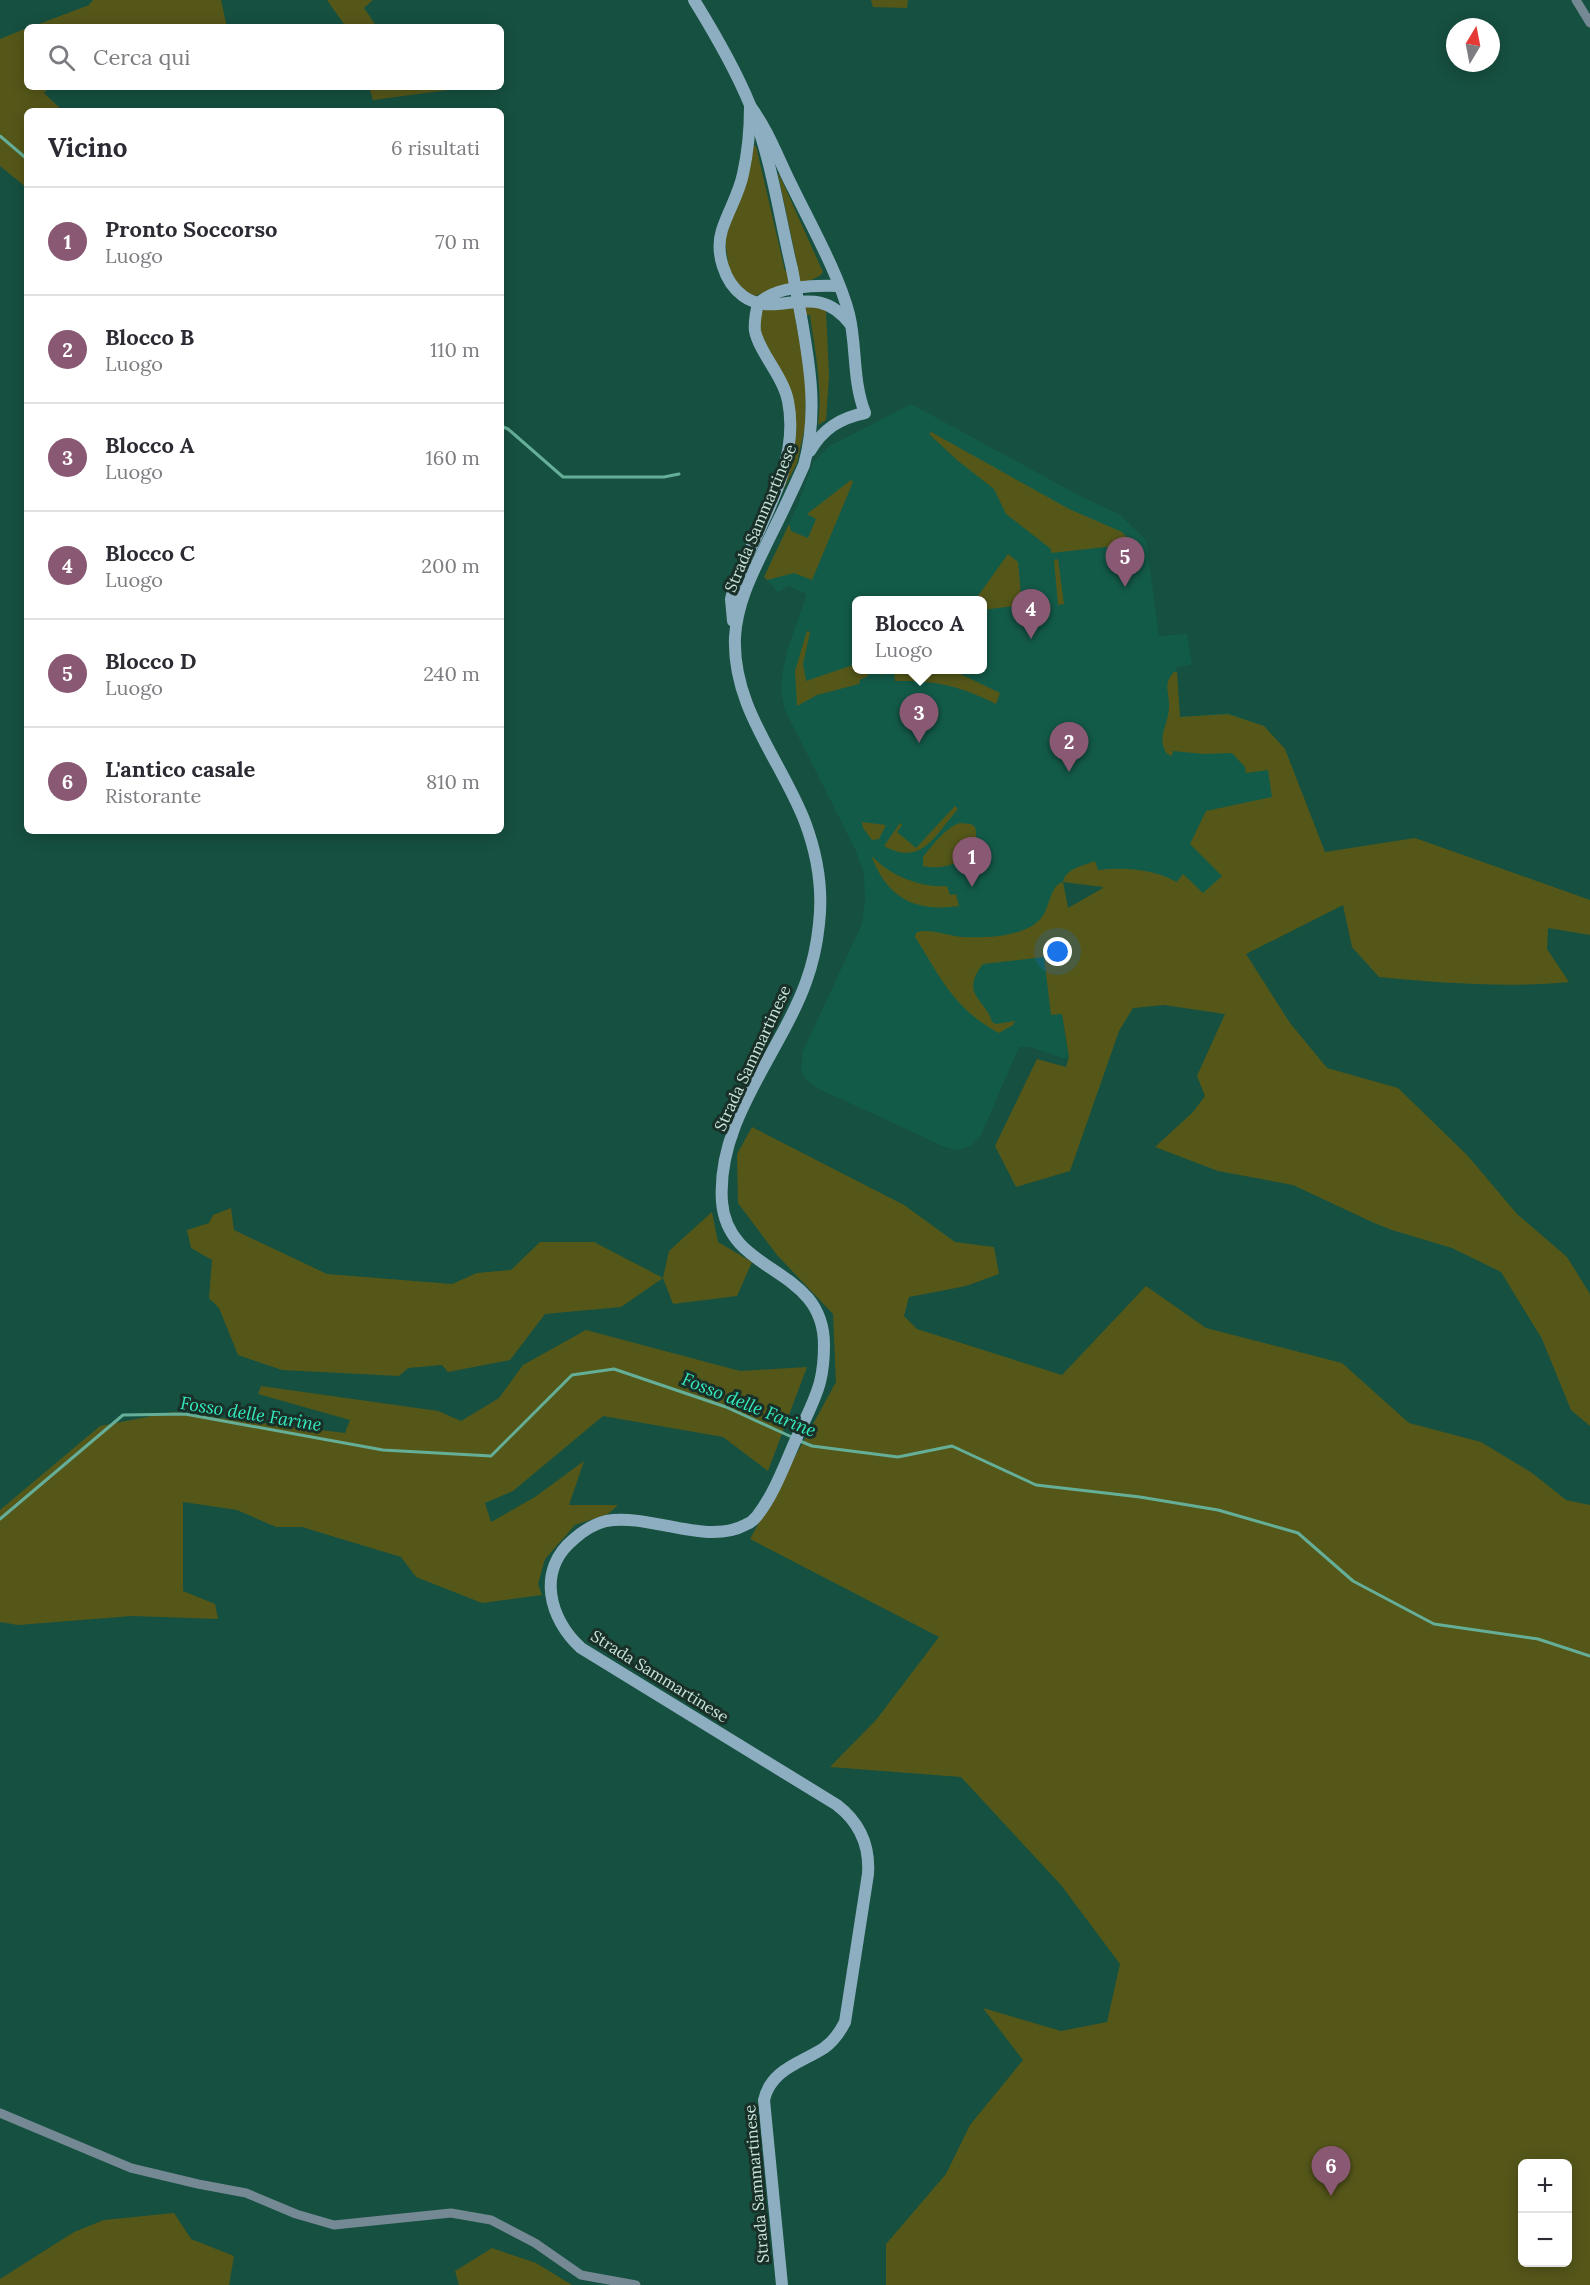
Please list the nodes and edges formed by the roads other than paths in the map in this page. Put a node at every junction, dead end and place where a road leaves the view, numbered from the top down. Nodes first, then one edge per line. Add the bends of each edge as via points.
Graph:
1 (694, 0) edge
2 (1576, 0) edge
3 (1590, 23) edge
4 (750, 106) junction
5 (839, 286) junction
6 (794, 301) junction
7 (758, 304) junction
8 (852, 327) junction
9 (804, 465) junction
10 (735, 634) junction
11 (0, 2113) edge
12 (636, 2285) edge
13 (782, 2285) edge

1 - 4 main road, Strada Sammartinese
2 - 3 street
4 - 5 main road via 767,133
4 - 7 main road via 743,176 721,233 720,254 733,286
4 - 9 main road, Strada Sammartinese, bridge via 768,167 801,316 812,394
5 - 6 main road
5 - 7 main road via 800,288 769,295
5 - 8 main road
6 - 7 main road
6 - 8 main road via 828,306 842,314
7 - 10 main road via 757,337 786,395 790,425 780,479 732,592
8 - 9 main road via 856,377 865,413 831,426 813,445
9 - 10 main road, Strada Sammartinese via 745,590
10 - 13 main road, Strada Sammartinese via 744,701 805,822 814,851 820,918 805,984 734,1130 725,1157 722,1204 726,1222 742,1247 798,1287 818,1310 825,1344 819,1384 781,1473 756,1517 729,1531 709,1532 635,1520 592,1526 561,1552 550,1589 560,1623 581,1648 837,1805 855,1822 864,1838 868,1874 845,2022 824,2048 773,2079 764,2100
11 - 12 street via 131,2168 246,2193 334,2225 451,2213 491,2220 535,2243 581,2275

